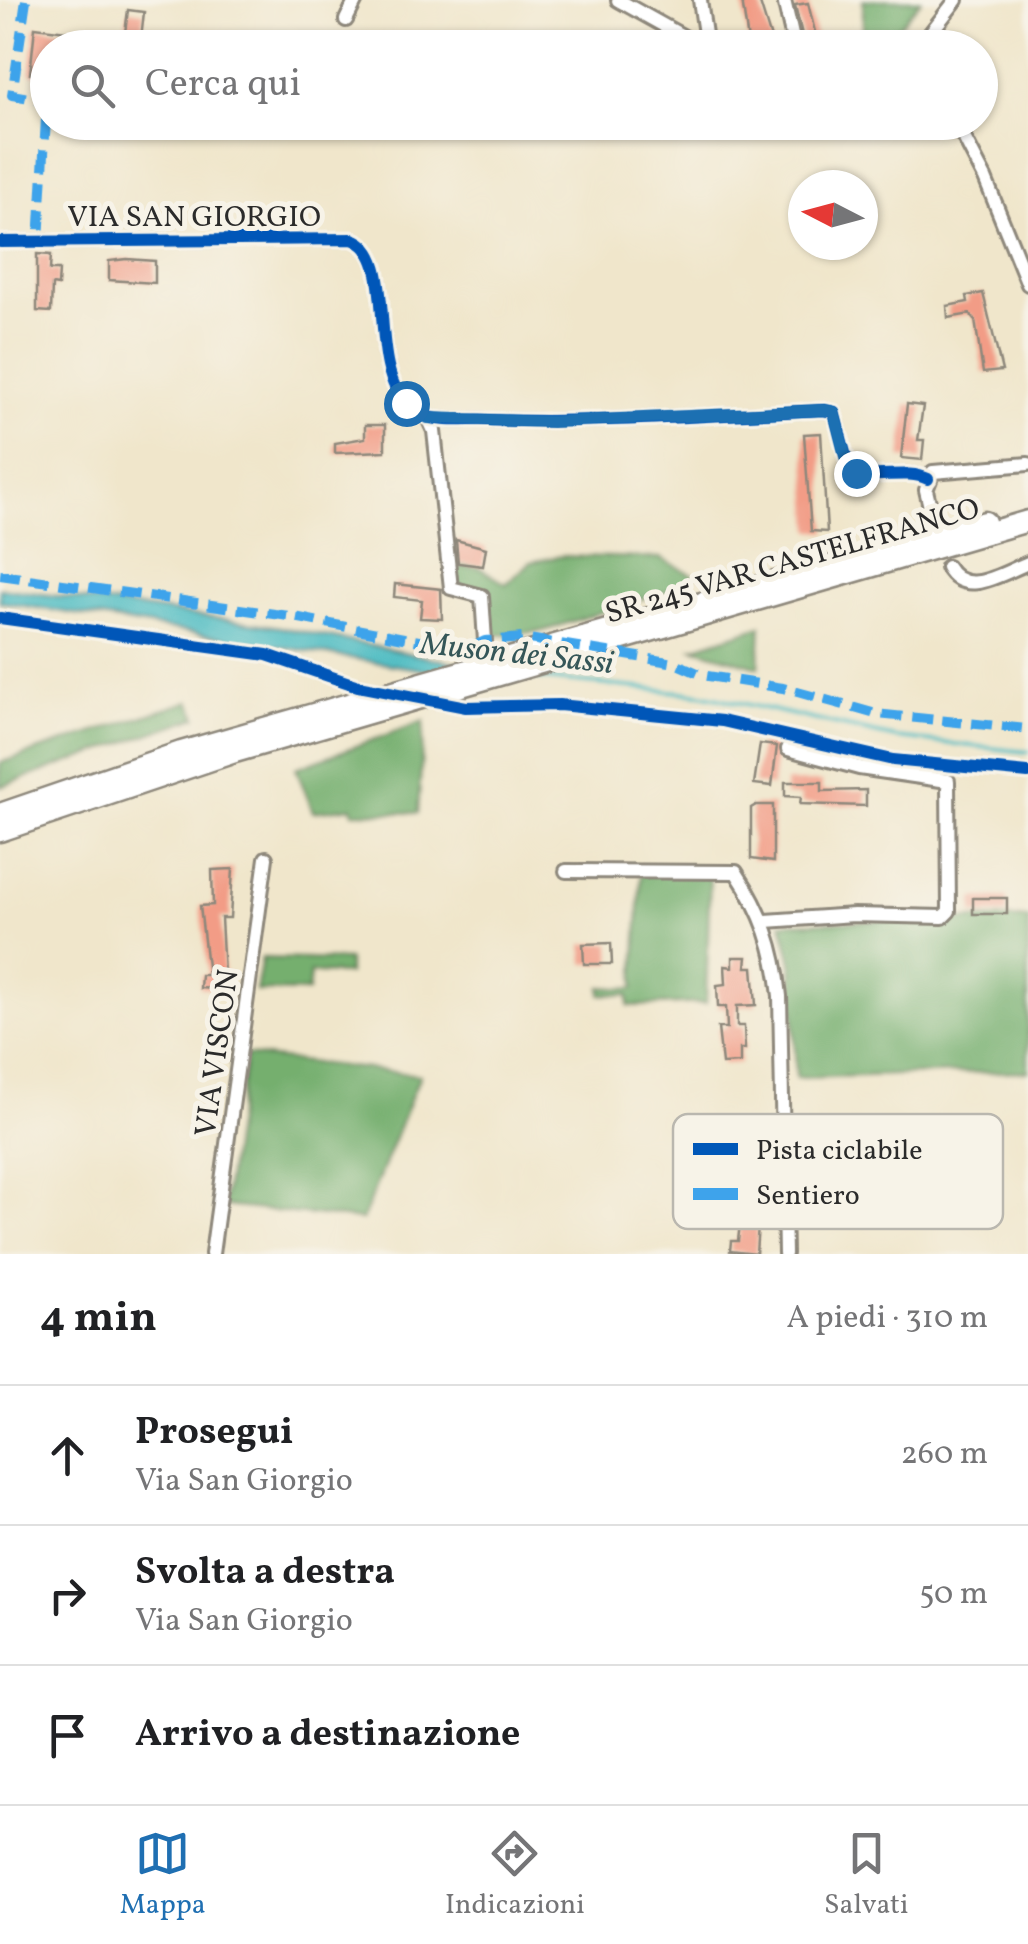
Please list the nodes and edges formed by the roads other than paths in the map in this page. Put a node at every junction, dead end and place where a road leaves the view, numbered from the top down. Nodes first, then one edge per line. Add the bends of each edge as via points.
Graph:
1 (356, 0) edge
2 (618, 0) edge
3 (700, 0) edge
4 (784, 0) edge
5 (956, 0) edge
6 (636, 5) edge
7 (346, 20) dead end
8 (677, 30) edge
9 (704, 30) edge
10 (791, 30) edge
11 (933, 30) edge
12 (965, 140) edge
13 (0, 242) edge
14 (1028, 284) edge
15 (428, 418) junction
16 (1028, 464) edge
17 (928, 478) junction
18 (1028, 510) edge
19 (1028, 521) edge
20 (934, 523) dead end
21 (1028, 563) edge
22 (947, 566) dead end
23 (485, 641) dead end
24 (788, 749) dead end
25 (0, 814) edge
26 (0, 831) edge
27 (266, 858) dead end
28 (566, 870) dead end
29 (766, 921) junction
30 (782, 1114) edge
31 (785, 1229) edge
32 (212, 1254) edge
33 (785, 1254) edge

1 - 7 street
2 - 6 street
3 - 9 street
4 - 10 street
5 - 11 street
6 - 8 street
12 - 14 street
13 - 15 street, VIA SAN GIORGIO via 364,243 377,262 390,380
15 - 17 street via 552,422 824,410 840,420 848,468
15 - 23 street via 451,588 482,596
16 - 17 street via 938,471
17 - 20 street
18 - 25 highway, SR 245 VAR CASTELFRANCO via 334,706
19 - 26 highway, SR 245 VAR CASTELFRANCO via 163,773
21 - 22 street via 970,584
24 - 29 street via 948,781 950,912
27 - 32 street, VIA VISCON
28 - 29 street via 736,872
29 - 30 street via 780,996
31 - 33 street

